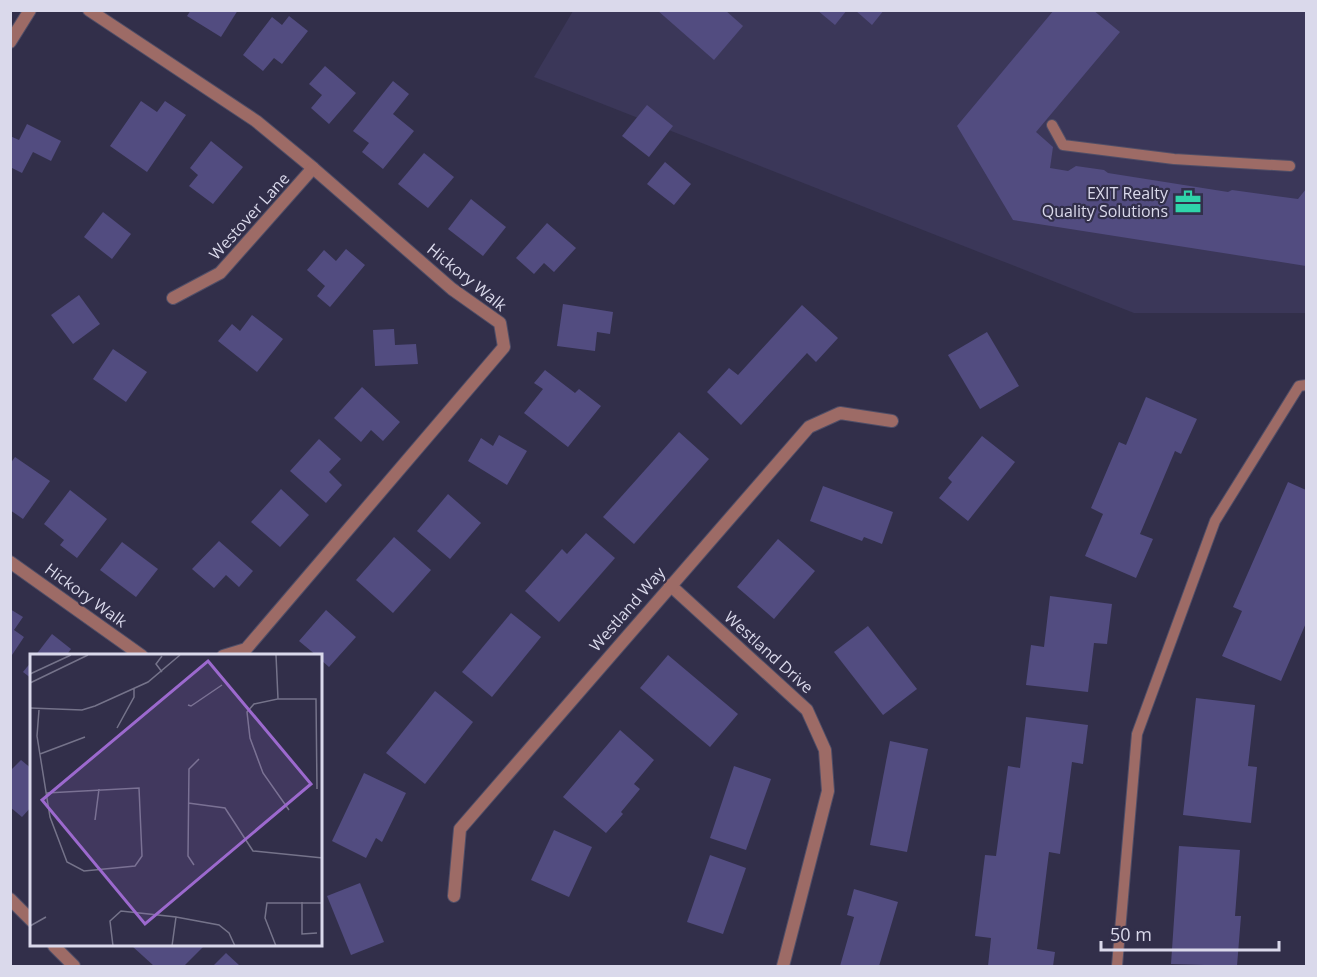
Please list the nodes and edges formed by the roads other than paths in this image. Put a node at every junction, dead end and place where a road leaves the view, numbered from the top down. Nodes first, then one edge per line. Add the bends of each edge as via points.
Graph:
1 (30, 10) edge
2 (89, 10) edge
3 (10, 42) edge
4 (1052, 125) dead end
5 (1290, 166) dead end
6 (314, 168) junction
7 (173, 298) dead end
8 (1306, 385) edge
9 (892, 421) dead end
10 (10, 561) edge
11 (670, 585) junction
12 (139, 654) edge
13 (230, 654) edge
14 (454, 896) dead end
15 (10, 899) edge
16 (30, 919) edge
17 (56, 947) edge
18 (74, 966) edge
19 (783, 966) edge
20 (1117, 966) edge

1 - 3 street
2 - 6 street, Hickory Walk via 256,122
4 - 5 lane via 1063,145 1174,159
6 - 7 street, Westover Lane via 220,273
6 - 13 street, Hickory Walk via 452,290 500,323 504,347 246,649
8 - 20 lane via 1299,386 1215,521 1137,734
9 - 11 street, Westland Way via 840,413 808,427
10 - 12 street, Hickory Walk
11 - 14 street, Westland Way via 460,829
11 - 19 street, Westland Drive via 807,710 825,750 828,791
15 - 16 street
17 - 18 street

